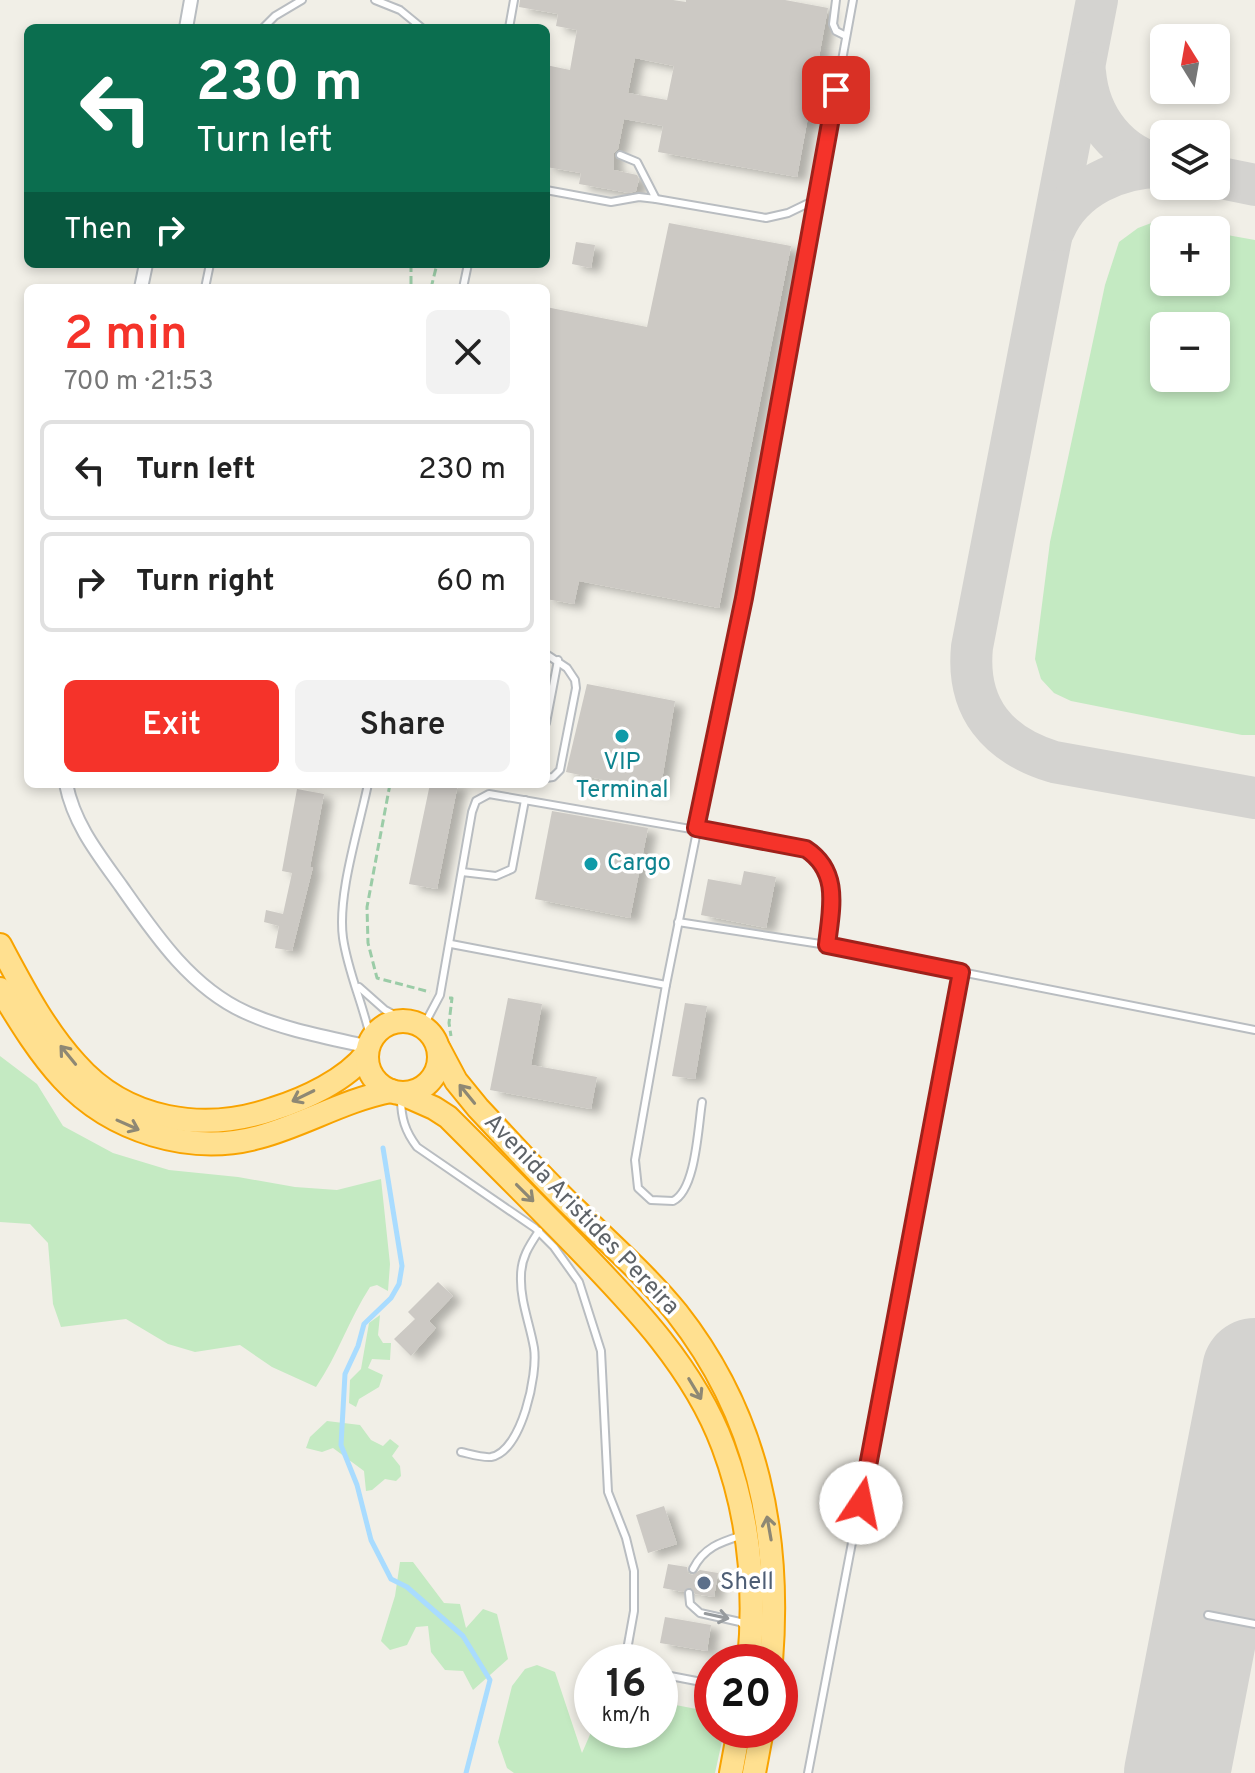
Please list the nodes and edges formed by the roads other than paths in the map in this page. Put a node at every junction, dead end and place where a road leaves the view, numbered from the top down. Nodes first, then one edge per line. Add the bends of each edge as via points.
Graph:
1 (191, 0) edge
2 (302, 0) edge
3 (375, 0) edge
4 (514, 0) edge
5 (836, 0) edge
6 (853, 0) edge
7 (187, 24) edge
8 (267, 24) edge
9 (417, 24) edge
10 (510, 24) edge
11 (846, 36) junction
12 (620, 155) dead end
13 (550, 191) edge
14 (656, 199) junction
15 (817, 199) junction
16 (550, 656) edge
17 (558, 660) junction
18 (550, 702) edge
19 (550, 777) edge
20 (67, 788) edge
21 (367, 788) edge
22 (525, 800) junction
23 (696, 828) junction
24 (462, 872) junction
25 (678, 922) junction
26 (451, 944) junction
27 (0, 945) edge
28 (827, 945) junction
29 (961, 972) junction
30 (356, 984) junction
31 (666, 985) junction
32 (0, 989) edge
33 (415, 1024) junction
34 (1255, 1030) edge
35 (369, 1047) junction
36 (439, 1049) junction
37 (396, 1092) junction
38 (702, 1102) dead end
39 (539, 1231) junction
40 (461, 1452) dead end
41 (746, 1534) junction
42 (693, 1569) dead end
43 (689, 1593) dead end
44 (1208, 1615) dead end
45 (1255, 1624) edge
46 (752, 1635) junction
47 (628, 1644) edge
48 (751, 1644) edge
49 (772, 1644) edge
50 (736, 1748) edge
51 (759, 1748) edge
52 (731, 1773) edge
53 (754, 1773) edge
54 (808, 1773) edge

1 - 7 street
2 - 8 lane
3 - 9 lane
4 - 10 lane
5 - 11 lane via 833,24
6 - 11 lane
11 - 15 lane
12 - 14 lane via 637,162
13 - 14 lane via 611,202
14 - 15 lane via 766,218
15 - 23 lane
16 - 17 lane
17 - 18 lane
17 - 19 lane via 572,673 576,688 560,770
20 - 35 street via 85,835 153,932 219,997 273,1024
21 - 30 lane via 342,914
22 - 23 lane
22 - 24 lane via 512,869 496,876
22 - 24 lane via 489,794 476,801
23 - 25 lane
23 - 28 lane via 806,849 818,857 832,885
24 - 26 lane
25 - 28 lane
25 - 31 lane
26 - 31 lane
26 - 33 lane via 440,995
35 -> 27 highway via 361,1061 284,1106 224,1122 172,1119 121,1099 77,1066 40,1016
28 - 29 lane
29 - 34 lane
29 - 54 lane
30 - 33 lane via 373,1002
30 - 35 lane
31 - 38 lane via 635,1160 638,1188 651,1200 664,1203 684,1193
32 -> 37 highway via 46,1059 89,1103 169,1140 227,1144 355,1099
33 - 35 highway via 386,1025
33 - 36 highway via 435,1039
35 - 37 highway via 370,1072
36 - 37 highway via 433,1078 419,1090
49 -> 36 highway, Avenida Aristides Pereira via 772,1546 761,1486 720,1380 676,1312 478,1108
37 - 39 lane via 401,1119 417,1147
37 -> 41 highway, Avenida Aristides Pereira via 448,1117 636,1308 704,1404 724,1447
39 - 40 lane via 522,1261 535,1361 528,1402 509,1445 500,1452 491,1457
39 - 47 lane via 579,1282 601,1351 608,1492 634,1571
41 - 42 lane via 714,1545 699,1556
41 - 46 highway, Avenida Aristides Pereira
43 -> 46 lane via 690,1604 700,1613 740,1622
44 - 45 lane
46 - 48 highway, Avenida Aristides Pereira
50 - 52 highway
51 - 53 highway

